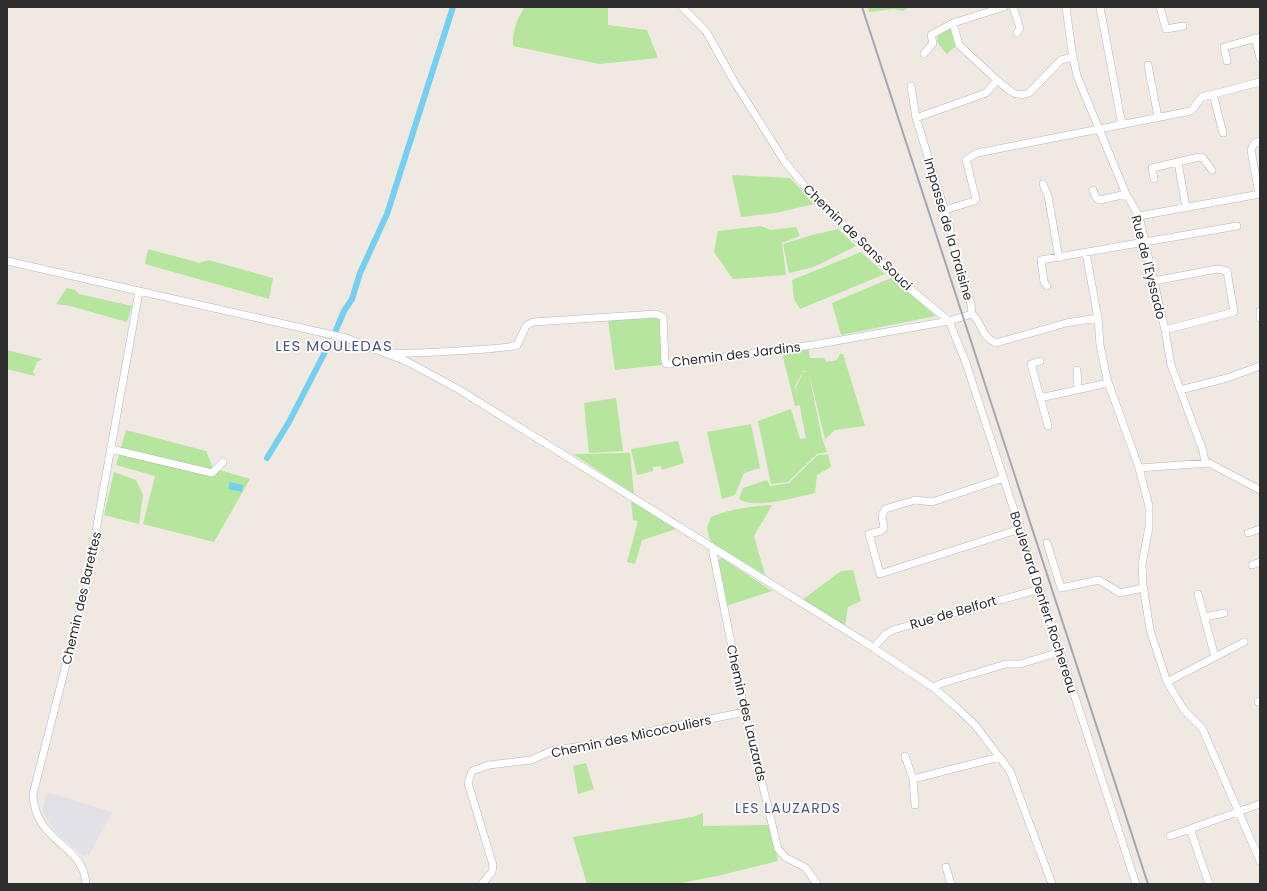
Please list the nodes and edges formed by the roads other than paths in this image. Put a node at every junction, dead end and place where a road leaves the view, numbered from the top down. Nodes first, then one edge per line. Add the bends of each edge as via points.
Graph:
1 (682, 7) edge
2 (1004, 7) edge
3 (1013, 7) edge
4 (1066, 7) edge
5 (1100, 7) edge
6 (1160, 7) edge
7 (954, 23) junction
8 (1183, 26) dead end
9 (1017, 33) dead end
10 (1257, 38) edge
11 (924, 54) dead end
12 (1073, 57) junction
13 (1260, 58) edge
14 (1227, 61) dead end
15 (1148, 65) dead end
16 (997, 80) junction
17 (1260, 82) edge
18 (911, 86) dead end
19 (1213, 94) junction
20 (1158, 117) junction
21 (916, 118) junction
22 (1122, 125) junction
23 (1100, 130) junction
24 (1223, 133) dead end
25 (1260, 142) edge
26 (1178, 162) junction
27 (1212, 170) dead end
28 (1154, 179) dead end
29 (1043, 184) dead end
30 (1093, 190) dead end
31 (1126, 194) junction
32 (1260, 194) edge
33 (1186, 208) junction
34 (944, 210) junction
35 (1139, 216) junction
36 (1237, 226) dead end
37 (1145, 242) junction
38 (1086, 253) junction
39 (1059, 258) junction
40 (7, 261) edge
41 (1154, 281) junction
42 (1047, 286) dead end
43 (139, 292) junction
44 (1260, 311) edge
45 (972, 314) junction
46 (1098, 318) junction
47 (1260, 318) edge
48 (949, 321) junction
49 (1165, 330) junction
50 (388, 353) junction
51 (423, 361) junction
52 (1040, 361) dead end
53 (1260, 366) edge
54 (1077, 370) dead end
55 (1108, 383) junction
56 (1078, 388) junction
57 (1180, 390) junction
58 (1040, 398) junction
59 (1048, 426) dead end
60 (110, 449) junction
61 (223, 462) dead end
62 (1205, 462) junction
63 (1139, 468) junction
64 (1004, 478) junction
65 (1260, 490) edge
66 (1020, 529) junction
67 (1260, 529) edge
68 (1248, 533) dead end
69 (1046, 543) dead end
70 (712, 548) junction
71 (1260, 562) edge
72 (1252, 565) dead end
73 (1143, 588) junction
74 (1040, 589) junction
75 (1198, 594) dead end
76 (1224, 613) dead end
77 (1205, 617) junction
78 (1244, 642) dead end
79 (873, 648) junction
80 (1060, 652) junction
81 (1215, 657) junction
82 (1167, 682) junction
83 (934, 688) junction
84 (746, 712) junction
85 (905, 756) dead end
86 (1000, 757) junction
87 (913, 779) junction
88 (1260, 804) edge
89 (915, 805) dead end
90 (1239, 810) junction
91 (1190, 829) junction
92 (1170, 836) dead end
93 (1260, 861) edge
94 (946, 867) dead end
95 (86, 884) edge
96 (482, 884) edge
97 (817, 884) edge
98 (951, 884) edge
99 (1052, 884) edge
100 (1136, 884) edge
101 (1209, 884) edge

1 - 48 street, Chemin de Sans Souci via 706,31 735,83 785,162 808,190 904,284
2 - 7 street
3 - 9 street via 1020,28
4 - 12 street, Rue de l'Eyssado
5 - 22 street
6 - 8 street via 1166,29
7 - 11 street via 931,35 933,43
7 - 16 street via 959,45
10 - 13 street
10 - 14 street via 1224,47
12 - 16 street via 1061,60 1029,93 1014,95
12 - 23 street, Rue de l'Eyssado via 1077,76
15 - 20 street
16 - 21 street via 986,93
17 - 19 street
18 - 21 street, Impasse de la Draisine
19 - 20 street via 1202,97 1191,111
19 - 24 street
20 - 22 street
21 - 34 street, Impasse de la Draisine
22 - 23 street
23 - 31 street, Rue de l'Eyssado
23 - 34 street via 977,153 966,160 976,199
25 - 32 street via 1254,144 1251,150
26 - 27 street via 1199,157 1203,158
26 - 28 street via 1152,168
26 - 33 street
29 - 39 street via 1048,196
30 - 31 street via 1096,198 1100,200
31 - 35 street, Rue de l'Eyssado
32 - 33 street
33 - 35 street
34 - 45 street, Impasse de la Draisine
35 - 37 street, Rue de l'Eyssado
36 - 37 street
37 - 38 street
37 - 41 street, Rue de l'Eyssado
38 - 39 street
38 - 46 street
39 - 42 street via 1041,260 1044,282
40 - 43 street
41 - 49 street, Rue de l'Eyssado
41 - 49 street via 1217,269 1227,271 1234,312
43 - 50 street via 346,338
43 - 60 street, Chemin des Barettes
44 - 47 street
45 - 46 street via 977,318 988,339 996,343 1066,323
45 - 48 street
46 - 55 street via 1100,345
48 - 51 street, Chemin des Jardins via 813,345 673,364 666,364 663,317 656,314 533,322 526,326 514,346
48 - 64 street, Boulevard Denfert Rochereau via 966,363
49 - 57 street, Rue de l'Eyssado via 1171,365
50 - 51 street
50 - 51 street, Chemin des Jardins
51 - 70 street via 580,465
52 - 58 street via 1031,364
53 - 57 street via 1228,378
54 - 56 street
55 - 56 street
55 - 63 street
56 - 58 street
57 - 62 street, Rue de l'Eyssado
58 - 59 street
60 - 61 street via 212,473
60 - 95 street, Chemin des Barettes via 86,586 33,794 39,822 79,861
62 - 63 street
62 - 65 street
63 - 73 street via 1149,506 1149,527 1142,564
64 - 66 street, Boulevard Denfert Rochereau
64 - 66 street via 932,502 914,500 885,509 882,516 884,528 869,534 880,574
66 - 74 street, Boulevard Denfert Rochereau
67 - 68 street
69 - 73 street via 1062,588 1099,580 1120,593
70 - 79 street
70 - 84 street, Chemin des Lauzards
71 - 72 street
73 - 82 street via 1150,630
74 - 79 street, Rue de Belfort via 893,630
74 - 80 street, Boulevard Denfert Rochereau
75 - 77 street
76 - 77 street
77 - 81 street
78 - 81 street
79 - 83 street
80 - 83 street via 1020,664 999,666 939,684
80 - 100 street, Boulevard Denfert Rochereau
81 - 82 street
82 - 90 street via 1184,710 1202,728
83 - 86 street via 975,725
84 - 96 street, Chemin des Micocouliers via 655,730 619,742 554,750 531,760 489,765 472,771 468,783 493,865 492,872
84 - 97 street, Chemin des Lauzards via 778,849 806,868
85 - 87 street
86 - 87 street
86 - 99 street via 1010,771
87 - 89 street
88 - 90 street
90 - 91 street via 1231,816
90 - 93 street
91 - 92 street
91 - 101 street
94 - 98 street

